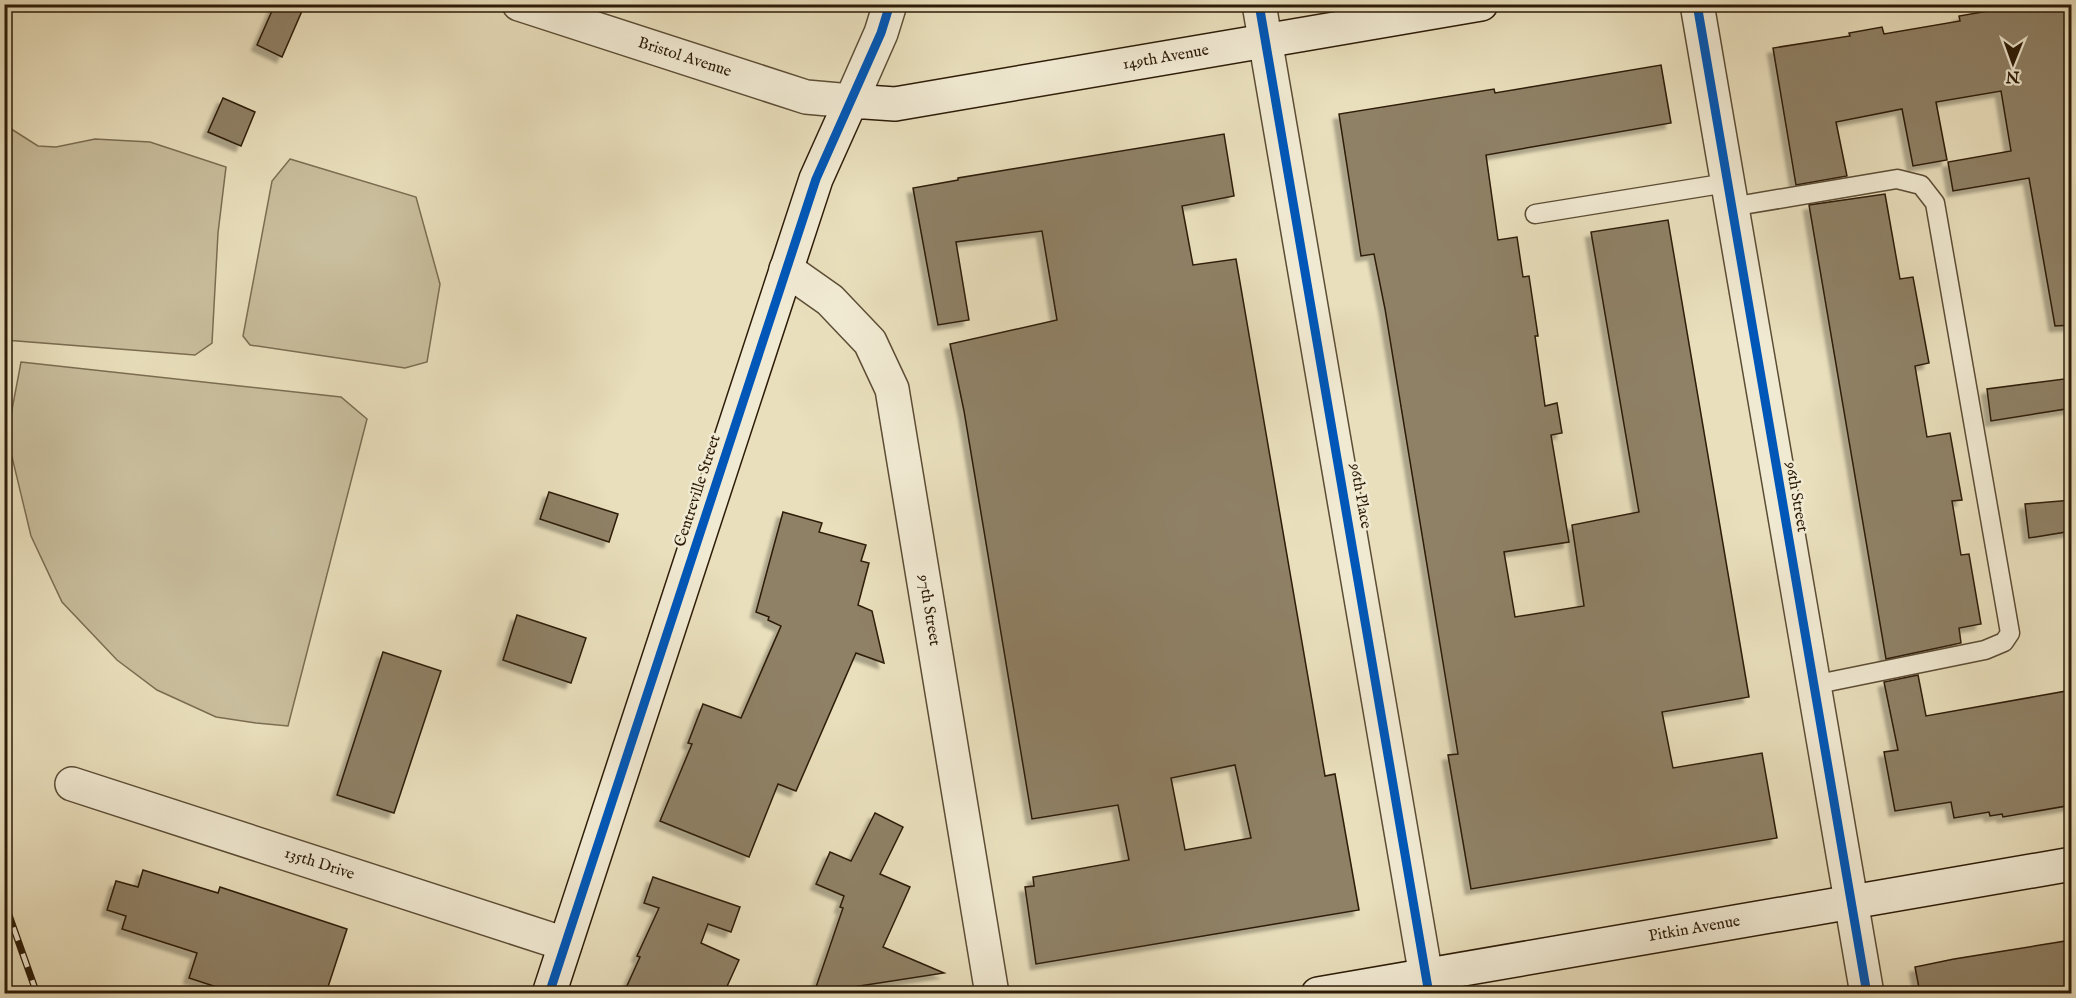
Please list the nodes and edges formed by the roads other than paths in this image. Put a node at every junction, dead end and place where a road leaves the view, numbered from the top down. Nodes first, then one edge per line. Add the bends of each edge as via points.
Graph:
1 (519, 4) edge
2 (890, 4) edge
3 (1259, 4) edge
4 (1480, 4) edge
5 (1697, 4) edge
6 (1266, 41) junction
7 (851, 101) junction
8 (1729, 195) junction
9 (1535, 214) dead end
10 (786, 269) junction
11 (1813, 685) junction
12 (72, 784) dead end
13 (2072, 864) edge
14 (1851, 902) junction
15 (565, 944) junction
16 (1428, 985) edge
17 (549, 993) edge
18 (992, 993) edge
19 (1318, 993) edge
20 (1867, 993) edge

1 - 7 street, Bristol Avenue via 806,98
2 - 7 street, Centreville Street
3 - 6 street, 96th Place
4 - 6 street, 149th Avenue
5 - 8 street, 96th Street
6 - 7 street, 149th Avenue via 895,104
6 - 16 street, 96th Place
7 - 10 street, Centreville Street via 816,179
8 - 9 lane
8 - 11 street, 96th Street
8 - 11 lane via 1897,179 1921,185 1935,203 2010,633 2004,642 1985,650
10 - 15 street, Centreville Street
10 - 18 street, 97th Street via 830,300 870,342 892,389
11 - 14 street, 96th Street
12 - 15 street, 135th Drive
13 - 14 street, Pitkin Avenue
14 - 16 street, Pitkin Avenue
14 - 20 street, 96th Street
15 - 17 street, Centreville Street
16 - 19 street, Pitkin Avenue

